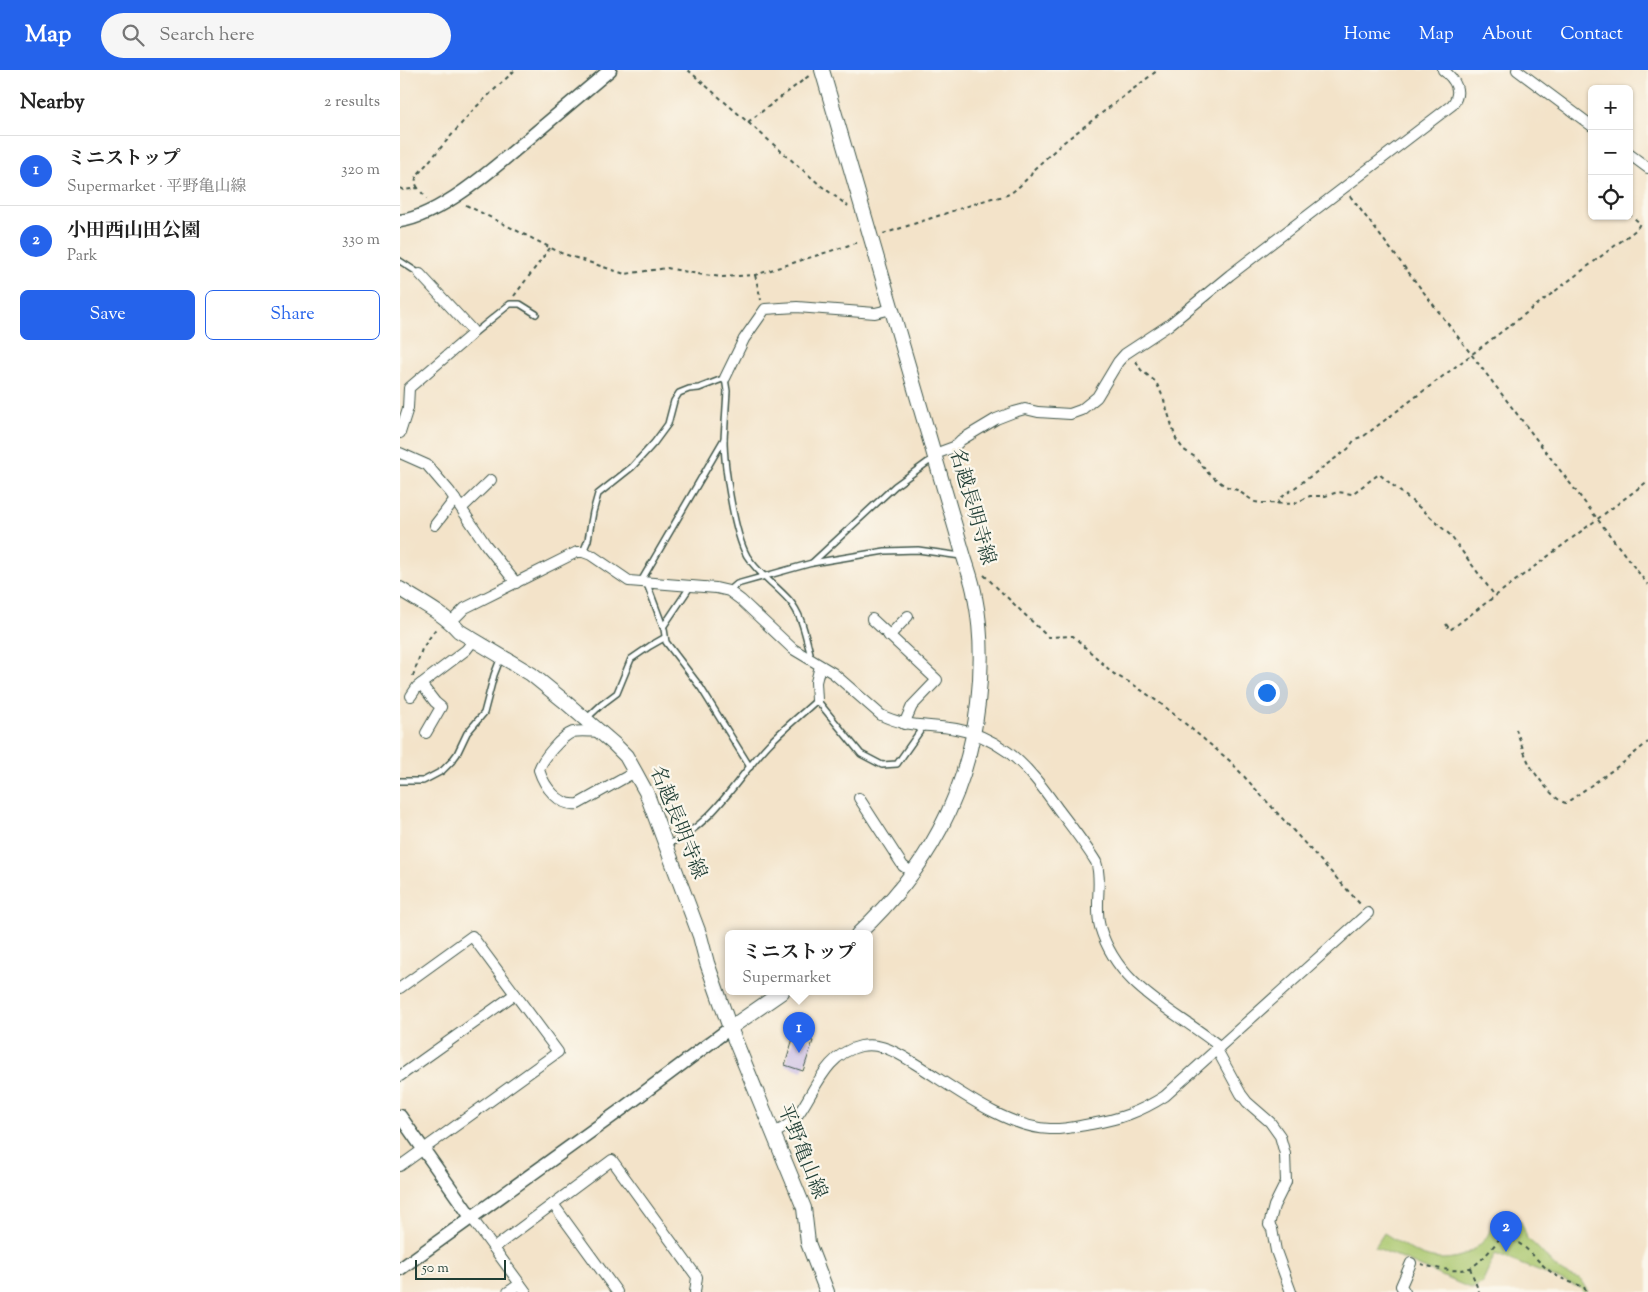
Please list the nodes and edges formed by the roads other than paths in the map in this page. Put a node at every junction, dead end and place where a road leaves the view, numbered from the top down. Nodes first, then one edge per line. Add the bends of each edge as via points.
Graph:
1 (610, 70) edge
2 (1443, 70) edge
3 (1517, 70) edge
4 (822, 71) edge
5 (1588, 123) edge
6 (1633, 157) edge
7 (1648, 168) edge
8 (400, 221) edge
9 (400, 261) edge
10 (420, 274) joint
11 (892, 309) junction
12 (536, 314) dead end
13 (472, 335) junction
14 (725, 378) junction
15 (404, 388) edge
16 (400, 433) edge
17 (724, 439) junction
18 (400, 453) edge
19 (935, 457) junction
20 (491, 480) dead end
21 (455, 499) junction
22 (462, 508) junction
23 (435, 525) dead end
24 (584, 552) junction
25 (964, 557) junction
26 (812, 563) junction
27 (762, 576) junction
28 (516, 583) junction
29 (644, 583) junction
30 (691, 586) junction
31 (400, 589) edge
32 (729, 591) junction
33 (908, 616) dead end
34 (447, 619) junction
35 (872, 620) dead end
36 (663, 626) junction
37 (889, 636) junction
38 (664, 638) junction
39 (474, 640) junction
40 (502, 657) junction
41 (806, 658) junction
42 (820, 666) junction
43 (421, 684) junction
44 (411, 696) dead end
45 (817, 700) junction
46 (586, 719) junction
47 (904, 724) junction
48 (923, 727) junction
49 (601, 732) junction
50 (426, 734) dead end
51 (974, 734) junction
52 (750, 767) junction
53 (635, 772) junction
54 (400, 781) edge
55 (859, 798) dead end
56 (665, 846) junction
57 (913, 873) junction
58 (1368, 913) road end
59 (862, 930) edge
60 (400, 988) edge
61 (515, 994) junction
62 (778, 995) edge
63 (730, 1028) junction
64 (1218, 1047) junction
65 (400, 1076) edge
66 (400, 1116) edge
67 (772, 1134) junction
68 (424, 1148) junction
69 (400, 1166) edge
70 (553, 1204) junction
71 (471, 1217) junction
72 (494, 1248) junction
73 (1411, 1264) road end
74 (400, 1269) edge
75 (523, 1288) edge
76 (508, 1292) edge
77 (617, 1292) edge
78 (695, 1292) edge
79 (827, 1292) edge
80 (1291, 1292) edge
81 (1405, 1292) edge

1 - 8 street via 507,157 452,198 435,209
2 - 19 street via 1450,75 1458,90 1452,105 1169,325 1130,350 1118,362 1097,397 1080,410 1070,414 1025,408 996,419
3 - 5 street
4 - 11 main road, 名越長明寺線
6 - 7 street
9 - 10 lane
10 - 13 street via 472,330
11 - 14 street via 875,313 797,307 764,309 744,339
11 - 19 main road, 名越長明寺線
12 - 13 lane via 520,304 510,304
13 - 15 street
14 - 17 lane
14 - 24 lane via 679,393 668,424 654,443 632,467 598,494
15 - 16 street via 408,408
17 - 27 lane via 740,539 746,555
17 - 29 lane
18 - 21 street via 427,465
19 - 25 main road, 名越長明寺線
19 - 26 lane via 896,486
20 - 22 street
21 - 22 street
21 - 23 street
22 - 28 street
24 - 28 street via 572,554
24 - 29 street via 629,581
25 - 26 lane via 904,549
25 - 51 main road, 名越長明寺線 via 975,597 981,646
26 - 27 lane
27 - 32 lane via 737,584
27 - 41 lane via 789,600 800,615 810,653
28 - 34 street
29 - 30 street
29 - 36 lane
30 - 32 street
30 - 36 lane
31 - 34 main road, 名越長明寺線
32 - 41 street
33 - 37 street
34 - 39 main road, 名越長明寺線
35 - 37 street
36 - 38 lane
37 - 47 street via 937,680 912,706
38 - 46 lane via 632,659 617,693
38 - 52 lane via 701,688
39 - 40 main road, 名越長明寺線
39 - 43 street via 466,650
40 - 46 main road, 名越長明寺線 via 531,674
40 - 54 lane via 484,712 466,733 452,762 423,780
41 - 42 street
42 - 45 street via 816,682
42 - 47 street via 833,673 881,715
43 - 44 street
43 - 50 street via 441,707
45 - 48 lane via 861,754 882,765 897,764
45 - 52 lane via 769,744
46 - 49 main road, 名越長明寺線
47 - 48 street
48 - 51 street via 956,729
49 - 53 main road, 名越長明寺線 via 626,756
49 - 53 street via 572,733 542,763 539,770 552,792 568,804 578,804
51 - 57 main road, 名越長明寺線 via 954,801 932,845
51 - 64 street via 1016,759 1091,854 1099,870 1097,898 1100,924 1105,940 1125,973 1153,1000
52 - 56 lane via 704,821
53 - 56 main road, 名越長明寺線 via 646,792
55 - 57 street via 903,866
56 - 63 main road, 名越長明寺線 via 700,936
57 - 59 main road, 名越長明寺線 via 887,906
58 - 64 street
60 - 61 street via 472,936
61 - 65 street
61 - 68 street via 558,1052
62 - 63 main road
63 - 67 main road, 平野亀山線
63 - 71 street
64 - 67 street via 1165,1096 1140,1111 1118,1119 1050,1129 1016,1122 992,1111 892,1051 871,1045 861,1046 831,1063 796,1117 788,1126
64 - 80 street via 1241,1094 1280,1136 1285,1154 1286,1182 1268,1225
66 - 68 street
67 - 79 main road, 平野亀山線 via 804,1208 808,1243
68 - 69 street
68 - 71 street
70 - 72 street
70 - 77 street
70 - 78 street via 612,1160 697,1278
71 - 72 street
71 - 74 street
72 - 75 street
73 - 81 street via 1401,1286
75 - 76 street

